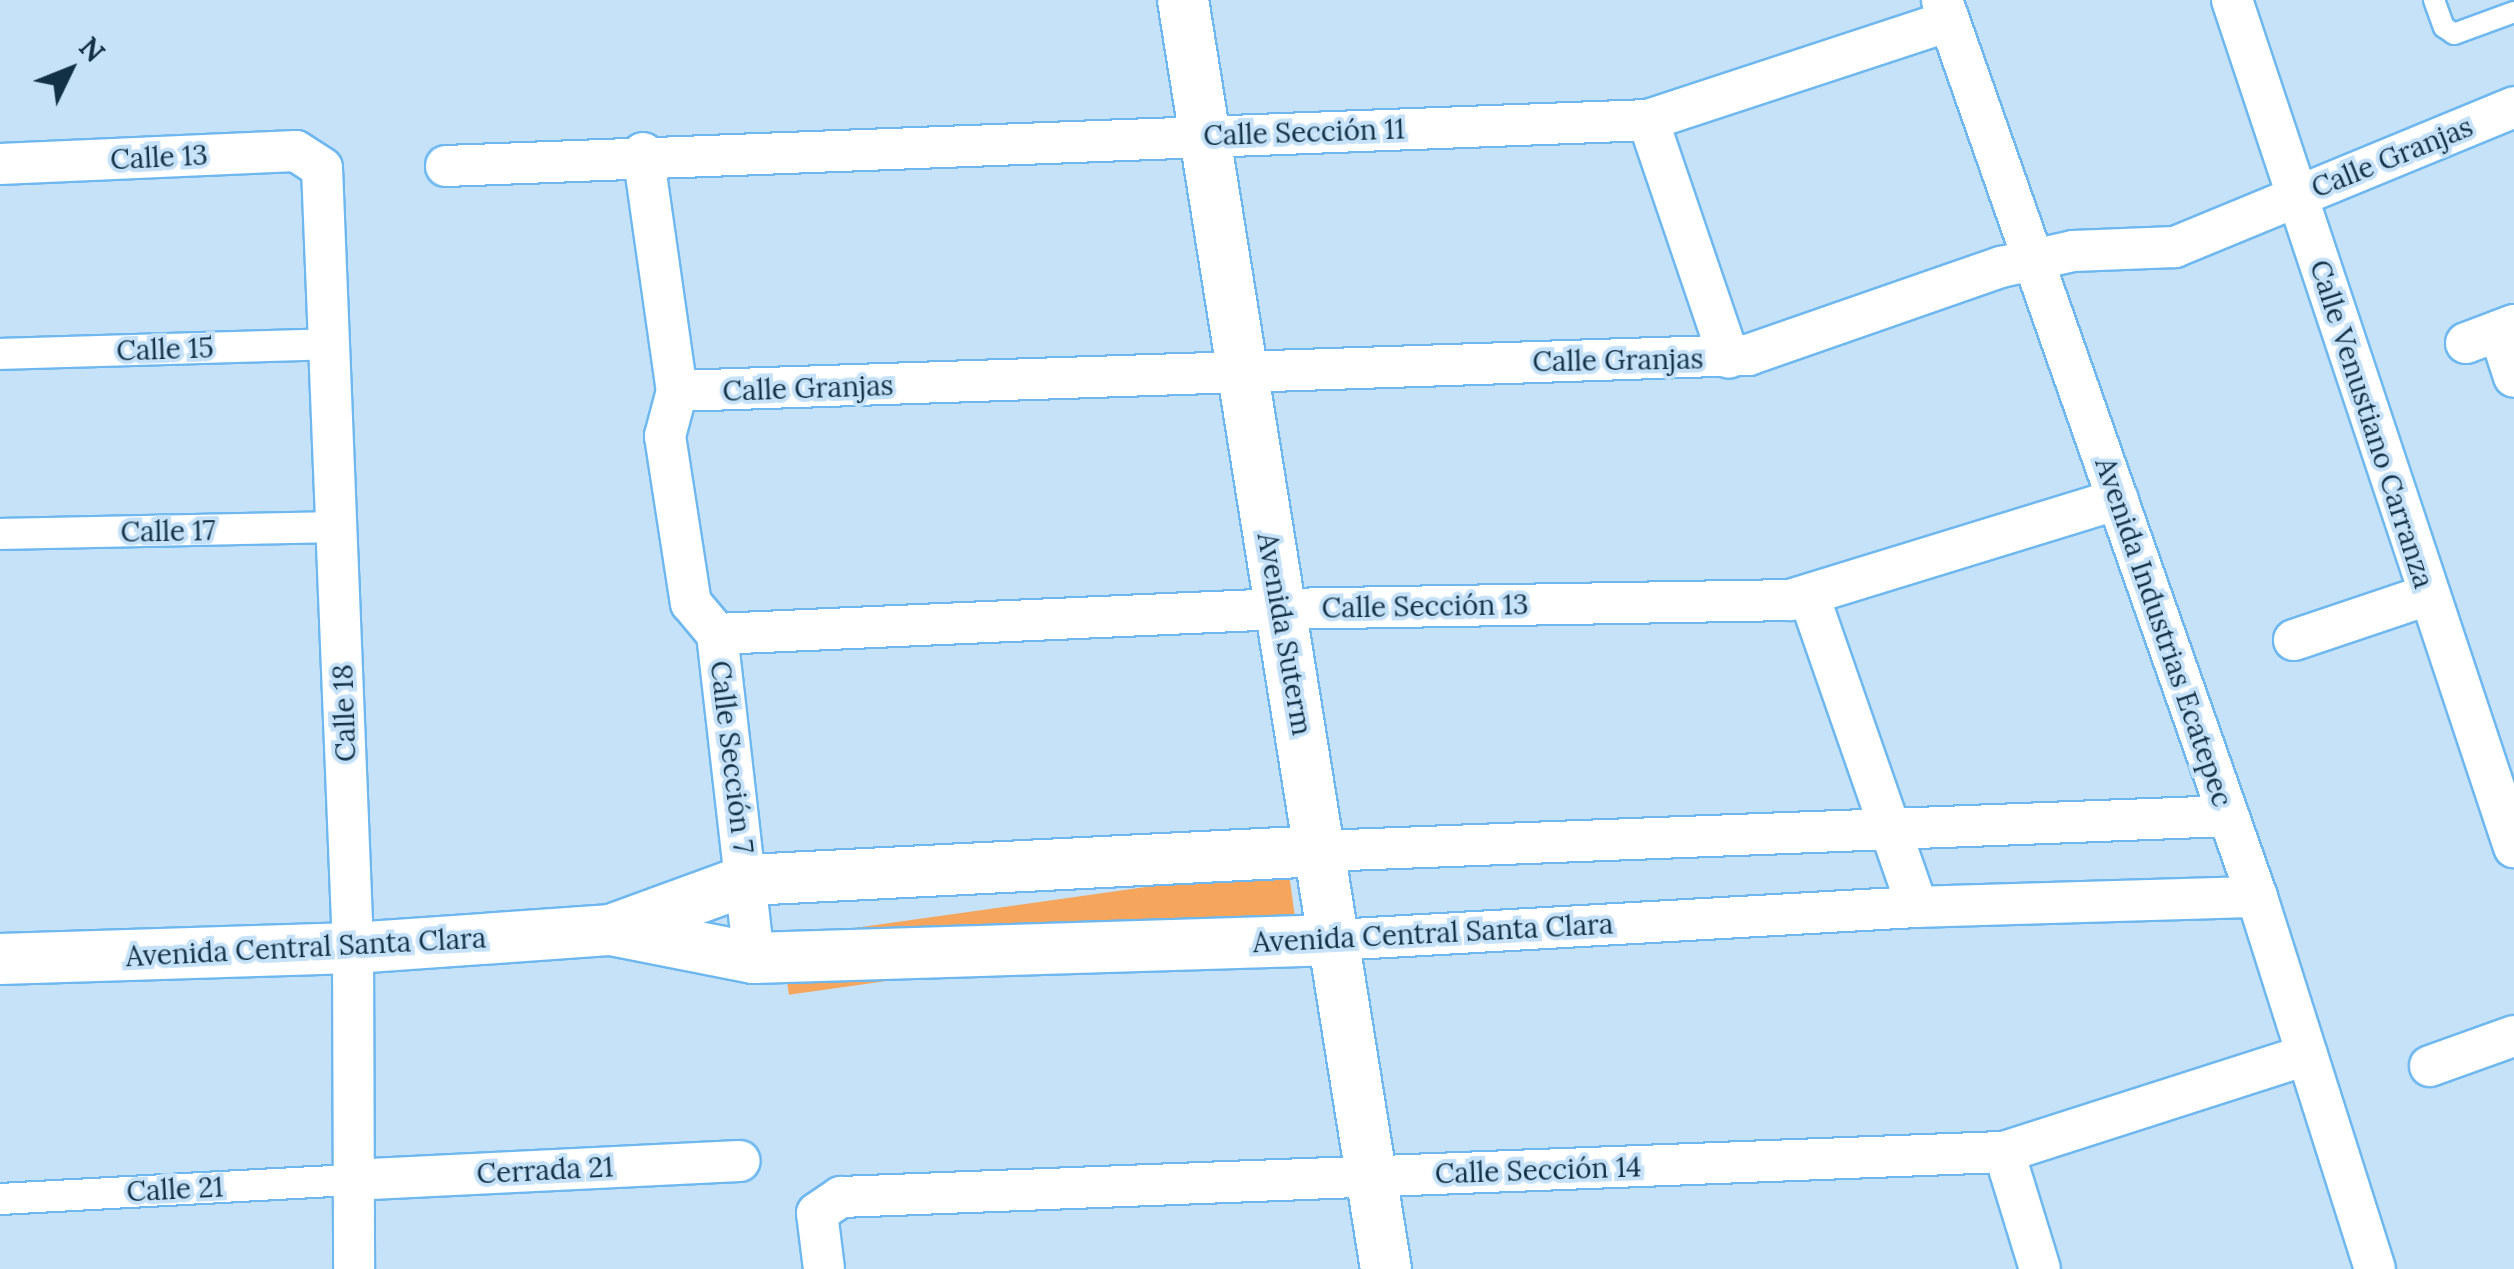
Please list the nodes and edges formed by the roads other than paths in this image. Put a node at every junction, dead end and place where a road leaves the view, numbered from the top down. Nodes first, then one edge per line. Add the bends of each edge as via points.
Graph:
1 (1182, 0) edge
2 (2232, 0) edge
3 (2434, 0) edge
4 (1945, 10) edge
5 (2514, 12) edge
6 (2514, 107) edge
7 (1648, 120) junction
8 (1202, 135) junction
9 (643, 154) junction
10 (315, 160) joint
11 (0, 164) edge
12 (446, 166) dead end
13 (2297, 196) junction
14 (2034, 259) junction
15 (2493, 333) edge
16 (330, 344) junction
17 (0, 354) edge
18 (1729, 358) junction
19 (1242, 376) junction
20 (2514, 378) edge
21 (677, 391) junction
22 (2118, 500) junction
23 (336, 527) junction
24 (0, 534) edge
25 (2428, 595) junction
26 (1810, 596) junction
27 (1281, 608) junction
28 (716, 634) junction
29 (2294, 640) dead end
30 (2228, 816) junction
31 (1890, 831) junction
32 (2514, 847) edge
33 (1322, 850) junction
34 (748, 880) junction
35 (2257, 897) junction
36 (1916, 907) junction
37 (611, 930) junction
38 (1335, 940) junction
39 (353, 948) junction
40 (754, 958) junction
41 (0, 959) edge
42 (2514, 1036) edge
43 (2307, 1055) junction
44 (2430, 1066) dead end
45 (2004, 1152) junction
46 (740, 1161) dead end
47 (1373, 1177) junction
48 (350, 1180) junction
49 (0, 1199) edge
50 (354, 1269) edge
51 (824, 1269) edge
52 (1386, 1269) edge
53 (2040, 1269) edge
54 (2375, 1269) edge

1 - 8 street, Avenida Suterm
2 - 13 street, Calle Venustiano Carranza
3 - 5 lane via 2444,27 2454,34
4 - 7 street, Calle Sección 11
4 - 14 street, Avenida Industrias Ecatepec
6 - 13 street, Calle Granjas
7 - 8 street, Calle Sección 11
7 - 18 street
8 - 9 street, Calle Sección 11
8 - 19 street, Avenida Suterm
9 - 12 street, Calle Sección 11
9 - 21 street, Calle Sección 7
10 - 11 street, Calle 13 via 296,150
10 - 16 street, Calle 18 via 326,182
13 - 14 street, Calle Granjas via 2175,248
13 - 25 street, Calle Venustiano Carranza
14 - 18 street, Calle Granjas
14 - 22 street, Avenida Industrias Ecatepec
15 - 20 street
16 - 17 street, Calle 15
16 - 23 street, Calle 18
18 - 19 street, Calle Granjas
19 - 21 street, Calle Granjas
19 - 27 street, Avenida Suterm
21 - 28 street, Calle Sección 7 via 665,436 691,603
22 - 26 street, Calle Sección 13
22 - 30 street, Avenida Industrias Ecatepec
23 - 24 street, Calle 17
23 - 39 street, Calle 18
25 - 29 street
25 - 32 street, Calle Venustiano Carranza
26 - 27 street, Calle Sección 13
26 - 31 street
27 - 28 street, Calle Sección 13
27 - 33 street, Avenida Suterm
28 - 34 street, Calle Sección 7
30 - 31 street, Avenida Central Santa Clara
30 - 35 street, Avenida Industrias Ecatepec
31 - 33 street, Avenida Central Santa Clara
31 - 36 street
33 - 34 street, Avenida Central Santa Clara
33 - 38 street, Avenida Suterm
34 - 37 street, Avenida Central Santa Clara
34 - 40 street, Calle Sección 7
35 - 36 street, Avenida Central Santa Clara
35 - 43 street, Avenida Industrias Ecatepec
36 - 38 street, Avenida Central Santa Clara
37 - 39 street, Avenida Central Santa Clara
37 - 40 street, Avenida Central Santa Clara
38 - 40 street, Avenida Central Santa Clara
38 - 47 street, Avenida Suterm
39 - 41 street, Avenida Central Santa Clara
39 - 48 street, Calle 18
42 - 44 street
43 - 45 street, Calle Sección 14
43 - 54 street, Avenida Industrias Ecatepec
45 - 47 street, Calle Sección 14
45 - 53 street
46 - 48 street, Cerrada 21
47 - 51 street, Calle Sección 14 via 842,1197 817,1213
47 - 52 street, Avenida Suterm
48 - 49 street, Calle 21
48 - 50 street, Calle 18

